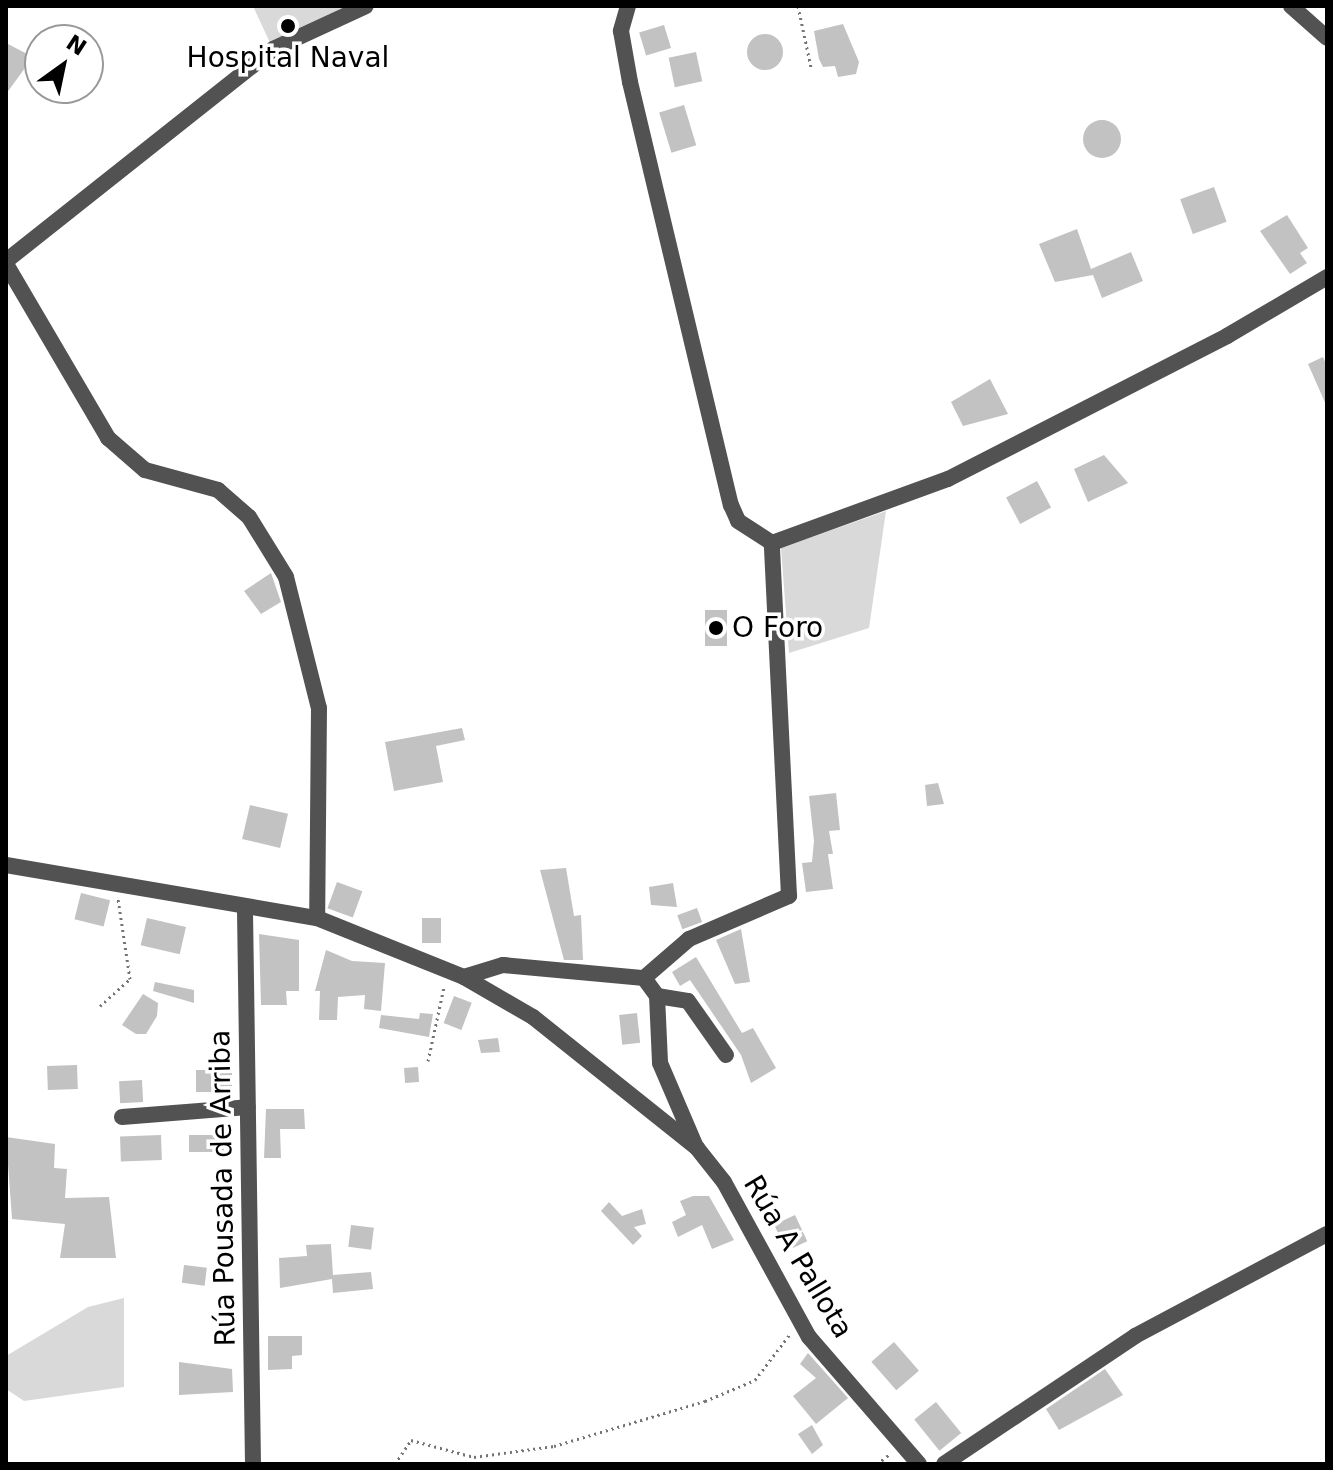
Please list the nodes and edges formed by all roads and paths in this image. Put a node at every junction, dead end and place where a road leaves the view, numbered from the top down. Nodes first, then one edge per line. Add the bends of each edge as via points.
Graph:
1 (366, 6) edge
2 (628, 6) edge
3 (798, 6) edge
4 (1291, 6) edge
5 (1327, 38) edge
6 (811, 67) dead end
7 (6, 263) edge
8 (1327, 277) edge
9 (772, 543) junction
10 (6, 865) edge
11 (116, 888) junction
12 (245, 911) junction
13 (317, 918) junction
14 (455, 974) junction
15 (644, 978) junction
16 (657, 996) junction
17 (100, 1006) dead end
18 (726, 1055) dead end
19 (428, 1061) dead end
20 (248, 1107) junction
21 (122, 1117) dead end
22 (697, 1148) junction
23 (1327, 1234) edge
24 (801, 1321) junction
25 (253, 1464) edge
26 (395, 1464) edge
27 (919, 1464) edge
28 (944, 1464) edge

1 - 7 street via 273,49
2 - 9 street via 621,31 630,82 731,505 738,521
3 - 6 path
4 - 5 street
7 - 13 street via 108,438 145,470 218,490 249,517 286,577 319,708
8 - 9 street via 1227,336 948,479
9 - 15 street via 789,896 689,939
10 - 11 street
11 - 12 street
11 - 17 path via 130,979
12 - 13 street
12 - 20 street, Rúa Pousada de Arriba
13 - 14 street
14 - 15 street via 503,965
14 - 19 path
14 - 22 street via 533,1017
15 - 16 street
16 - 18 street via 688,1001
16 - 22 street via 660,1063
20 - 21 street
20 - 25 street, Rúa Pousada de Arriba
22 - 24 street, Rúa A Pallota via 724,1182
23 - 28 street via 1135,1336
24 - 26 path via 755,1380 705,1401 554,1446 474,1457 411,1440
24 - 27 street, Rúa A Pallota

